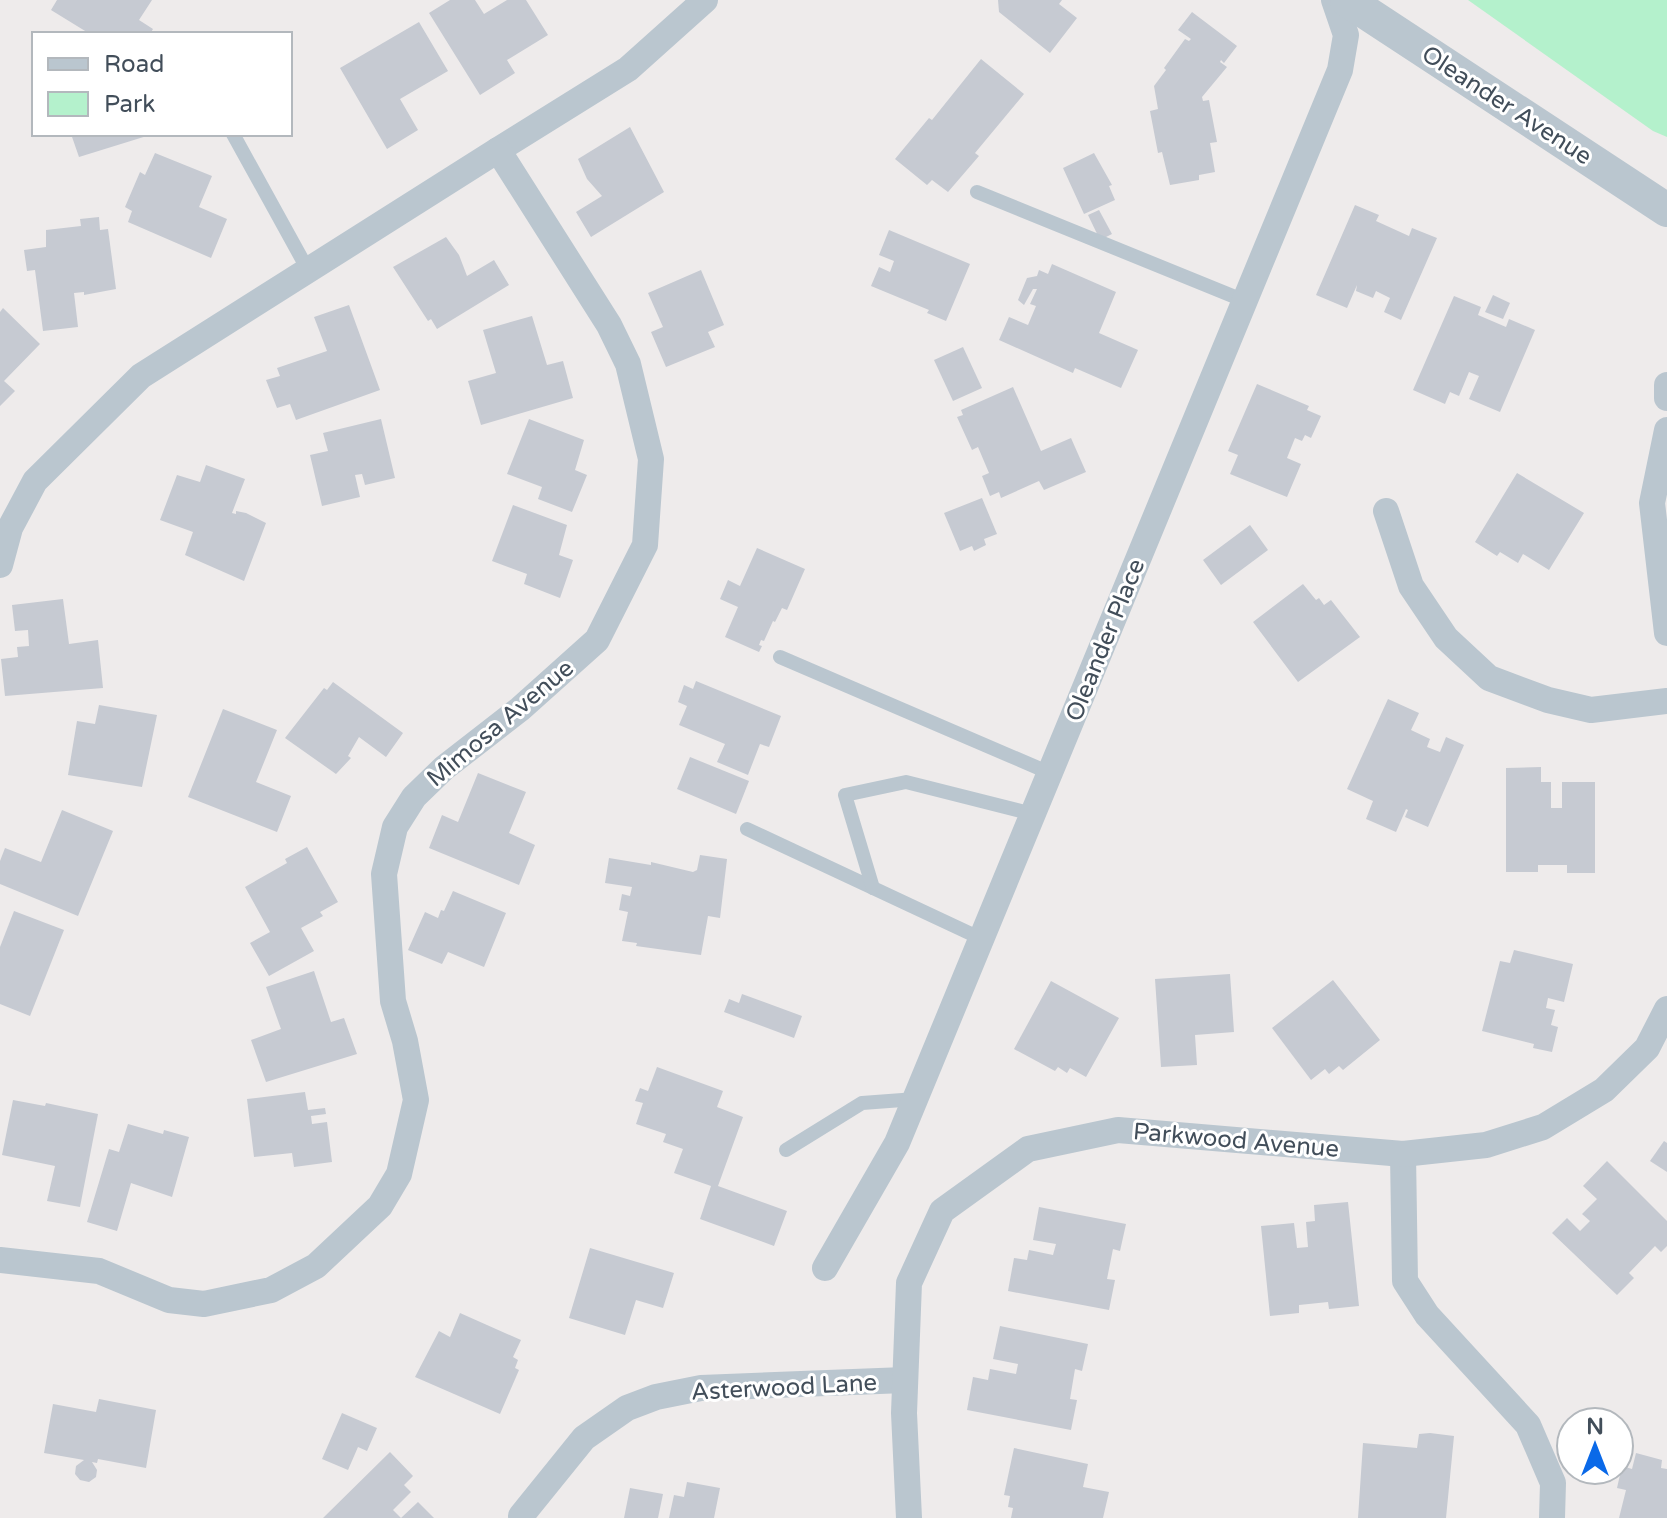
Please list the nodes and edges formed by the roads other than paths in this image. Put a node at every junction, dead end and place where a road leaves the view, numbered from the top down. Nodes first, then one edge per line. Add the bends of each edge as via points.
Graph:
1 (705, 0) edge
2 (1334, 0) edge
3 (1347, 0) edge
4 (234, 136) edge
5 (498, 150) junction
6 (977, 192) dead end
7 (1667, 210) edge
8 (308, 270) junction
9 (1245, 301) junction
10 (1667, 385) edge
11 (1667, 398) edge
12 (1667, 430) edge
13 (1386, 511) dead end
14 (0, 565) edge
15 (1667, 633) edge
16 (780, 657) dead end
17 (1667, 701) edge
18 (1050, 773) junction
19 (1033, 814) junction
20 (747, 829) dead end
21 (873, 888) junction
22 (982, 939) junction
23 (1667, 1009) edge
24 (916, 1099) junction
25 (786, 1150) dead end
26 (1403, 1154) junction
27 (0, 1260) edge
28 (825, 1268) dead end
29 (905, 1380) junction
30 (521, 1516) dead end
31 (909, 1518) edge
32 (1552, 1518) edge

1 - 5 street via 628,69
2 - 9 street, Oleander Place via 1346,35 1340,70
3 - 7 street, Oleander Avenue
4 - 8 lane
5 - 8 street
5 - 27 street, Mimosa Avenue via 609,325 628,364 651,459 645,545 597,640 444,768 414,797 395,827 384,874 393,1001 416,1100 399,1174 380,1206 316,1266 271,1290 204,1304 169,1300 99,1271
6 - 9 lane
8 - 14 street via 141,376 35,481 10,528
9 - 18 street, Oleander Place
10 - 11 street
12 - 15 street via 1652,503
13 - 17 street via 1411,586 1446,638 1489,678 1591,710
16 - 18 lane
18 - 19 street, Oleander Place
19 - 21 lane via 906,782 845,795
19 - 22 street, Oleander Place
20 - 21 lane
21 - 22 lane
22 - 24 street, Oleander Place
23 - 26 street, Parkwood Avenue via 1647,1048 1604,1090 1543,1127 1486,1145
24 - 25 lane via 862,1103
24 - 28 street, Oleander Place via 897,1143
26 - 29 street, Parkwood Avenue via 1118,1130 1028,1149 942,1211 909,1283
26 - 32 street via 1405,1281 1427,1315 1528,1425 1553,1483
29 - 30 street, Asterwood Lane via 701,1388 656,1397 627,1408 584,1438
29 - 31 street, Parkwood Avenue

